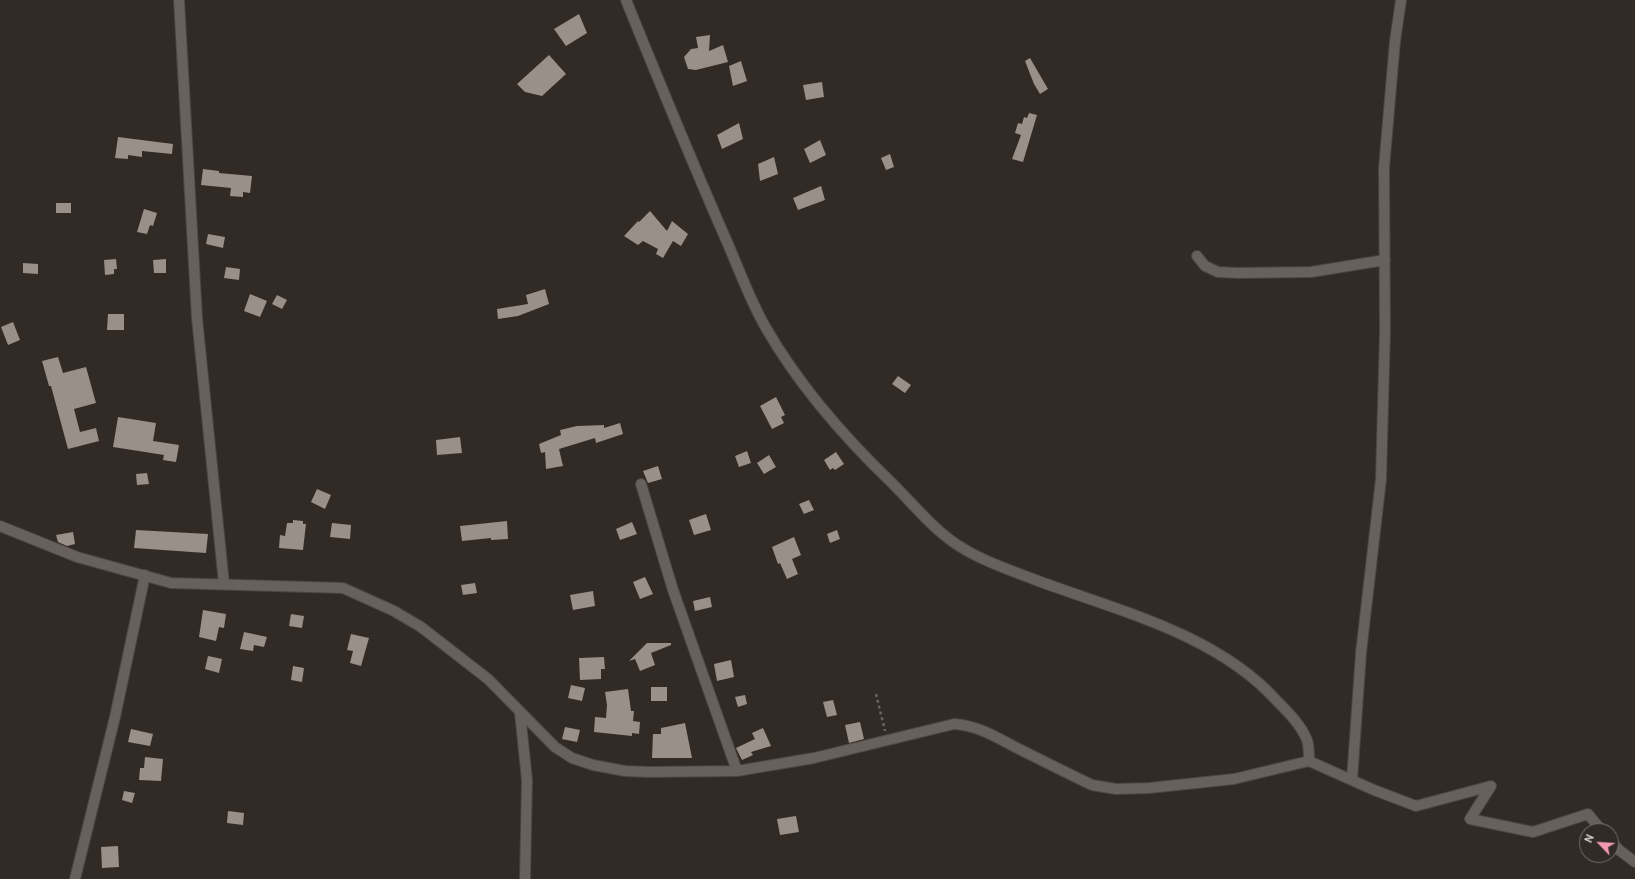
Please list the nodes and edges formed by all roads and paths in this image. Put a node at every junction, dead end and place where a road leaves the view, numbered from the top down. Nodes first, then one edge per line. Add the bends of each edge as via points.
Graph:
1 (179, 0) edge
2 (626, 0) edge
3 (1401, 0) edge
4 (1197, 256) dead end
5 (1385, 260) junction
6 (641, 484) dead end
7 (0, 526) edge
8 (145, 576) junction
9 (224, 584) junction
10 (876, 694) dead end
11 (520, 713) junction
12 (888, 741) junction
13 (1309, 761) junction
14 (737, 771) junction
15 (1352, 780) junction
16 (1595, 823) edge
17 (1619, 850) edge
18 (1635, 862) edge
19 (75, 879) edge
20 (525, 879) edge

1 - 9 street via 197,318
2 - 13 street via 753,305 800,381 835,425 946,537 962,548 1015,572 1180,634 1236,664 1291,716 1307,740
3 - 5 street via 1384,168
4 - 5 street via 1205,266 1218,272 1238,273 1311,272
5 - 15 street via 1381,479 1361,653
6 - 14 street via 673,590
7 - 8 street via 77,556
8 - 9 street via 171,583
8 - 19 street via 115,717
9 - 11 street via 344,588 394,611 421,627 488,679
10 - 12 path
11 - 14 street via 555,747 572,758 593,765 648,772
11 - 20 street via 527,780
12 - 13 street via 954,724 966,725 982,729 1092,785 1116,789 1234,779
12 - 14 street via 814,758
13 - 15 street
15 - 16 street via 1416,806 1491,786 1470,819 1533,832 1588,814
17 - 18 street

